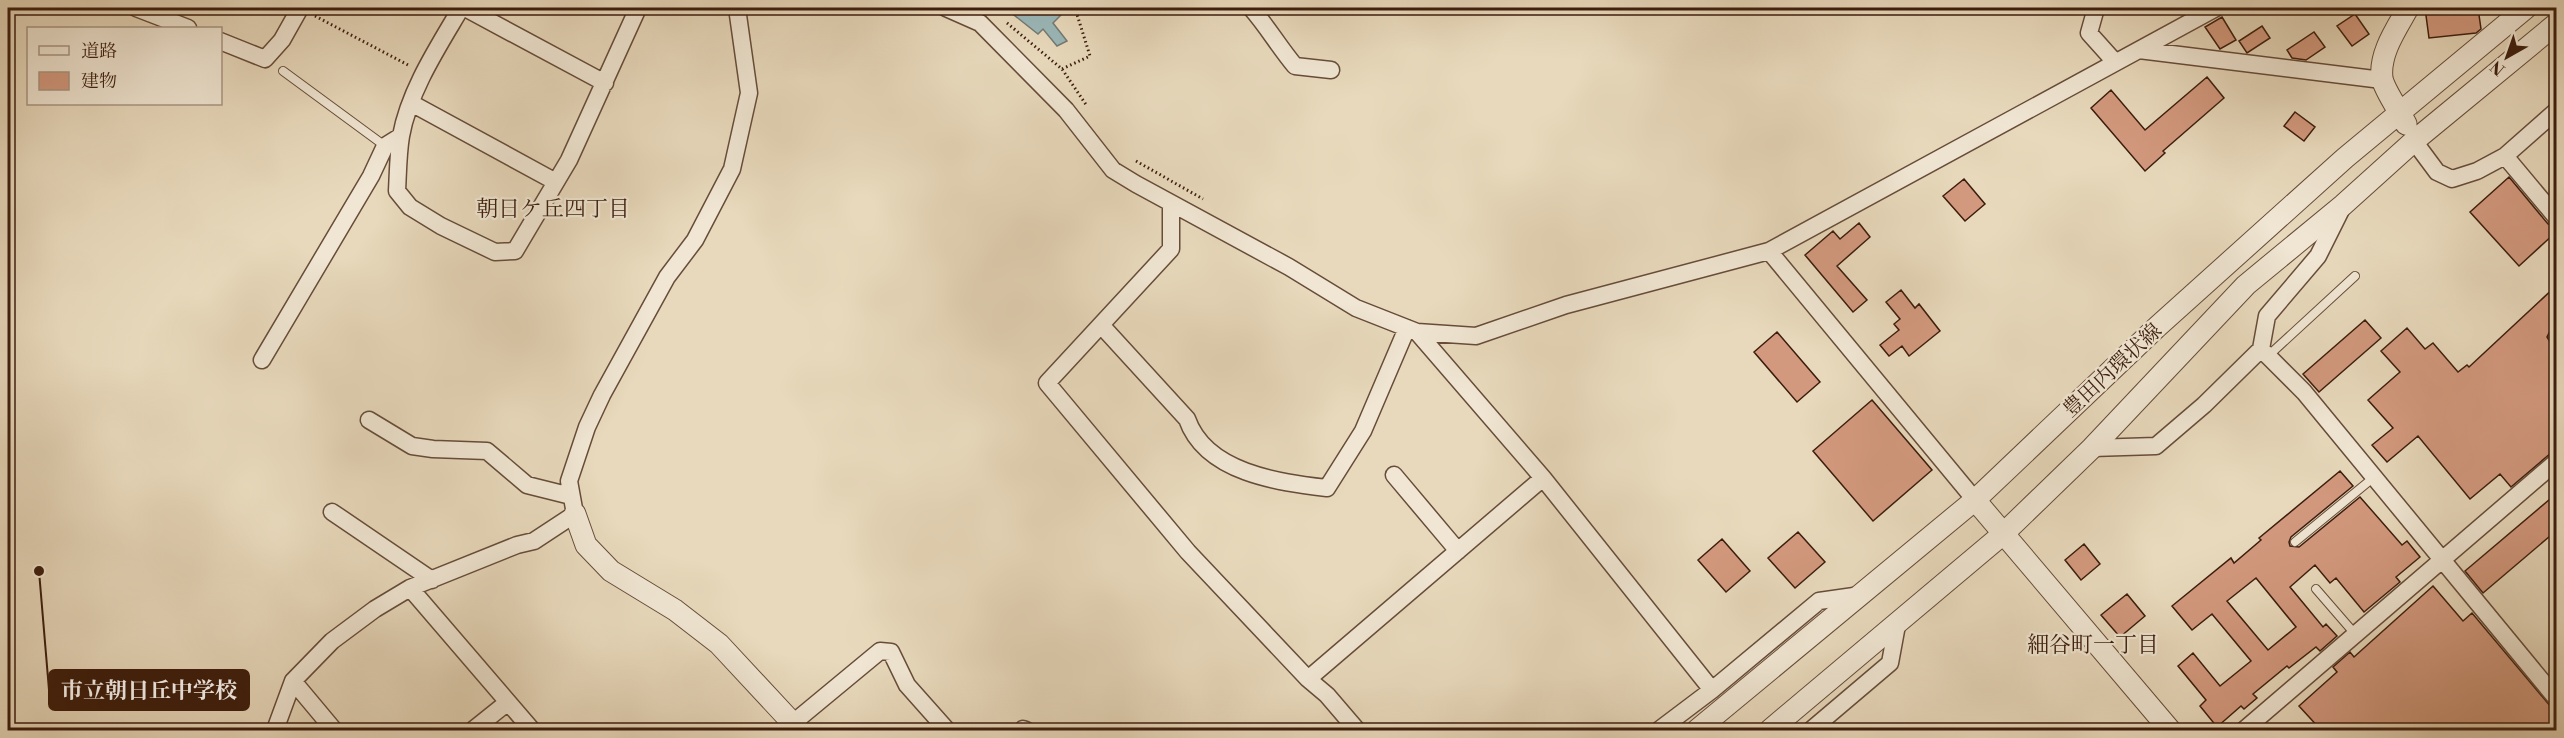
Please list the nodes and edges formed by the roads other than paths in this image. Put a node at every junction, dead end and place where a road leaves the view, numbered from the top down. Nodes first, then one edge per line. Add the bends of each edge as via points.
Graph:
1 (136, 8) edge
2 (300, 8) edge
3 (463, 8) edge
4 (638, 8) edge
5 (737, 8) edge
6 (946, 8) edge
7 (1251, 8) edge
8 (2096, 8) edge
9 (2216, 8) edge
10 (2408, 8) edge
11 (2526, 8) edge
12 (2556, 24) edge
13 (185, 27) edge
14 (222, 42) edge
15 (2139, 50) junction
16 (2115, 62) junction
17 (1331, 70) dead end
18 (283, 71) dead end
19 (2382, 80) junction
20 (605, 83) junction
21 (411, 103) junction
22 (2556, 111) edge
23 (2401, 113) junction
24 (401, 136) junction
25 (2415, 141) junction
26 (384, 147) junction
27 (2505, 156) junction
28 (556, 182) junction
29 (1171, 204) junction
30 (2343, 205) junction
31 (2556, 217) edge
32 (1769, 251) junction
33 (2355, 276) dead end
34 (1101, 325) junction
35 (1412, 330) junction
36 (2264, 353) junction
37 (262, 360) dead end
38 (369, 420) dead end
39 (2092, 448) junction
40 (2556, 462) edge
41 (1394, 475) dead end
42 (1543, 478) junction
43 (2373, 478) junction
44 (1975, 500) junction
45 (573, 505) junction
46 (332, 512) dead end
47 (2003, 534) junction
48 (2295, 542) dead end
49 (1458, 551) junction
50 (2440, 560) junction
51 (432, 580) junction
52 (410, 588) junction
53 (2316, 589) dead end
54 (1862, 595) junction
55 (1897, 625) junction
56 (2355, 634) junction
57 (1308, 679) junction
58 (293, 681) junction
59 (1713, 690) junction
60 (2556, 698) edge
61 (508, 702) junction
62 (796, 727) edge
63 (275, 730) edge
64 (334, 730) edge
65 (473, 730) edge
66 (532, 730) edge
67 (947, 730) edge
68 (1357, 730) edge
69 (1659, 730) edge
70 (1697, 730) edge
71 (1770, 730) edge
72 (1811, 730) edge
73 (2170, 730) edge
74 (2244, 730) edge

1 - 13 street
2 - 14 street via 265,59
3 - 20 street
3 - 21 street
4 - 20 street
5 - 45 street via 748,93 732,169 695,240 666,277 602,395 568,482
6 - 29 street via 980,23 1066,110 1113,170
7 - 17 street via 1295,66
8 - 16 street via 2089,33
9 - 15 street
10 - 19 street via 2389,43
11 - 23 street, 豊田内環状線
12 - 25 street, 豊田内環状線
15 - 16 street
15 - 19 street
16 - 32 street
18 - 26 lane
19 - 23 street
20 - 28 street
21 - 24 street
21 - 28 street
22 - 27 street
23 - 25 street
23 - 44 street, 豊田内環状線 via 2345,158 2157,327
24 - 26 street
24 - 28 street via 397,191 403,199 441,226 495,252 515,251
25 - 27 street via 2437,172 2452,179
25 - 30 street, 豊田内環状線
26 - 37 street via 371,176
27 - 31 street
29 - 34 street via 1171,249
29 - 35 street via 1289,267 1356,309
30 - 36 street via 2318,256 2267,316
30 - 39 street, 豊田内環状線 via 2246,285
32 - 35 street via 1566,305 1476,336
32 - 44 street
33 - 36 lane
34 - 35 street via 1188,419 1193,435 1221,462 1283,483 1327,488 1363,431
34 - 57 street via 1047,383 1188,552
35 - 42 street
36 - 39 street via 2156,446
36 - 43 street via 2304,392
38 - 45 street via 412,446 487,451 527,485
39 - 47 street, 豊田内環状線
40 - 50 street
41 - 49 street
42 - 49 street
42 - 59 street
43 - 48 lane
43 - 50 street
44 - 47 street
44 - 54 street, 豊田内環状線
45 - 51 street via 534,541
45 - 62 street via 586,544 611,571 675,610 719,644
46 - 51 street
47 - 55 street, 豊田内環状線
47 - 73 street
49 - 57 street
50 - 56 street
50 - 60 street
51 - 52 street
52 - 58 street via 332,641
52 - 61 street
53 - 56 lane
54 - 59 street via 1819,601
54 - 70 street, 豊田内環状線
55 - 71 street, 豊田内環状線
55 - 72 street via 1890,663
56 - 74 street
57 - 68 street
58 - 63 street
58 - 64 street
59 - 69 street
61 - 65 street
61 - 66 street
62 - 67 street via 880,651 891,652 907,684

